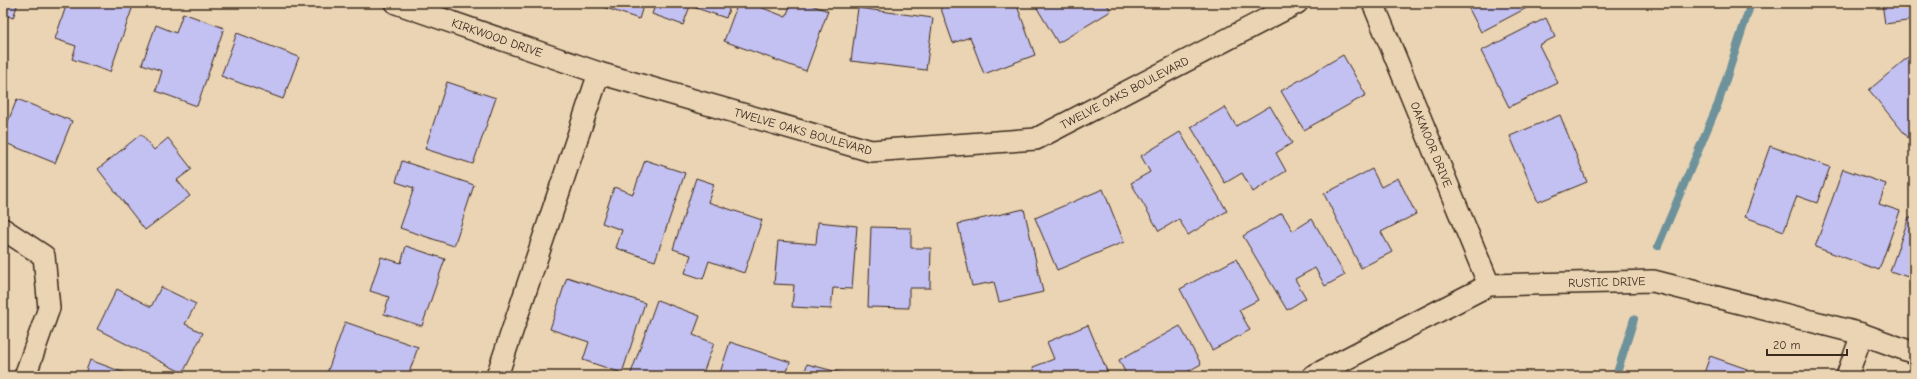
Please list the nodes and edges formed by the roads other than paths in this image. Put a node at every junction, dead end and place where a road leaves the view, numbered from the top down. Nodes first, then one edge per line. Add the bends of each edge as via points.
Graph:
1 (396, 3) edge
2 (1297, 3) edge
3 (1373, 3) edge
4 (600, 73) junction
5 (3, 228) edge
6 (1489, 285) junction
7 (1862, 334) junction
8 (1914, 353) edge
9 (25, 376) edge
10 (497, 376) edge
11 (1313, 376) edge
12 (1847, 376) edge

1 - 4 street, KIRKWOOD DRIVE
2 - 4 street, TWELVE OAKS BOULEVARD via 1036,139 871,151
3 - 6 street, OAKMOOR DRIVE
4 - 10 street
5 - 9 street via 44,256 49,308
6 - 7 street, RUSTIC DRIVE via 1653,280
6 - 11 street, RUSTIC DRIVE
7 - 8 street, RUSTIC DRIVE
7 - 12 street

